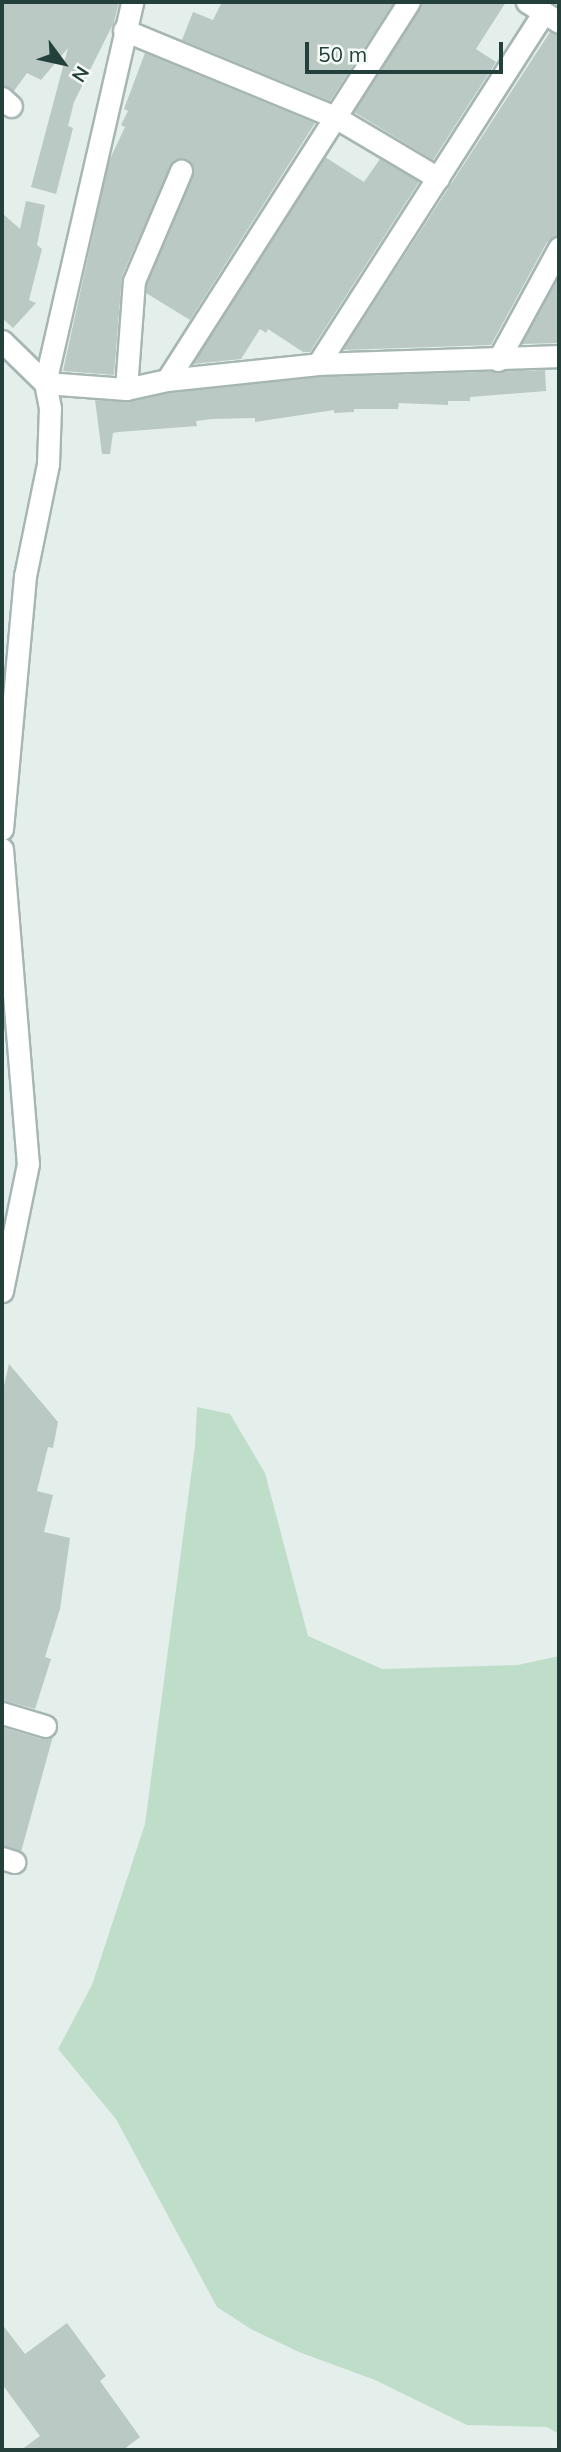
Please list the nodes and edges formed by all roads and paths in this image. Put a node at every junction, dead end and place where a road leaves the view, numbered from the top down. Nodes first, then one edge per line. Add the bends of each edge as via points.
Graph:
1 (132, 2) edge
2 (409, 2) edge
3 (537, 8) edge
4 (124, 30) junction
5 (335, 117) junction
6 (181, 171) dead end
7 (438, 178) junction
8 (559, 248) edge
9 (2, 341) edge
10 (559, 355) edge
11 (498, 360) junction
12 (318, 365) junction
13 (167, 380) junction
14 (45, 383) junction
15 (126, 389) junction
16 (2, 830) edge
17 (2, 849) edge
18 (2, 1291) edge
19 (2, 1713) edge
20 (44, 1726) dead end

1 - 4 street
2 - 5 street
3 - 7 street
4 - 5 street
4 - 14 street
5 - 7 street
5 - 13 street
6 - 15 street via 134,281
7 - 12 street
8 - 11 street
9 - 14 street
10 - 11 street
11 - 12 street
12 - 13 street
13 - 15 street
14 - 15 street
14 - 16 street via 50,408 48,464 25,576
17 - 18 street via 28,1164
19 - 20 street

